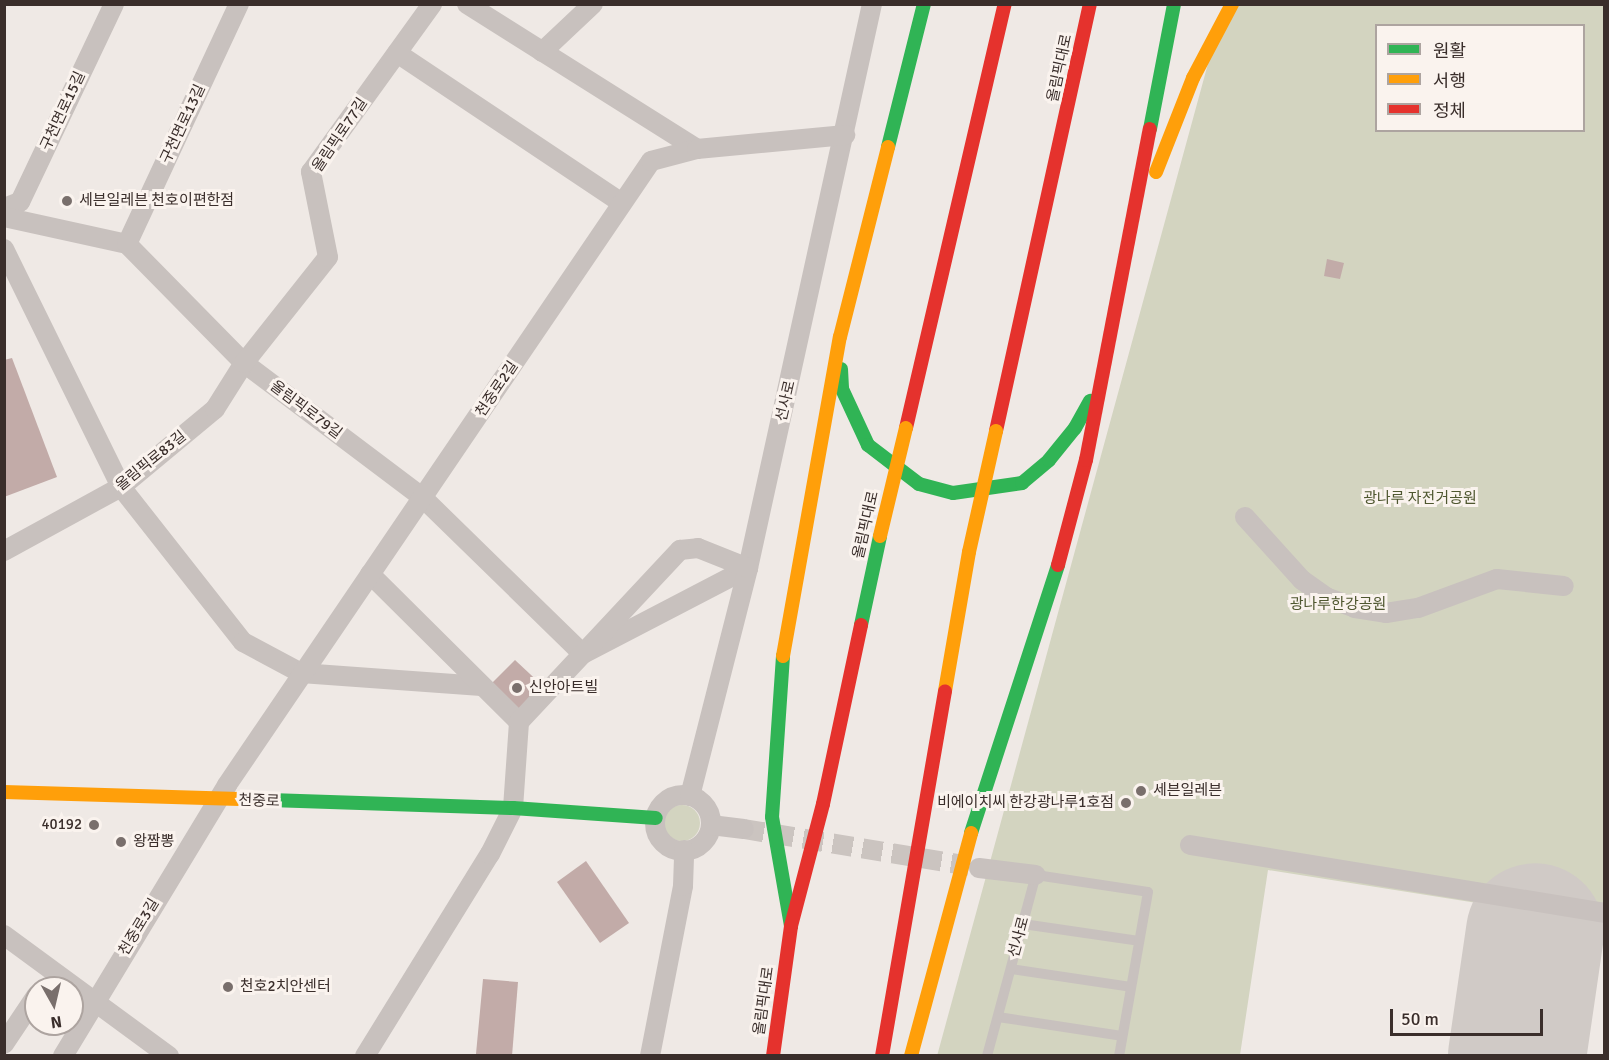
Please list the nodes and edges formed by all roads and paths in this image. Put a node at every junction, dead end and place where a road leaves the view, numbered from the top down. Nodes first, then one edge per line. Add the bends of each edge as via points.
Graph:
1 (114, 4) edge
2 (239, 4) edge
3 (432, 4) edge
4 (467, 4) edge
5 (593, 4) edge
6 (872, 4) edge
7 (924, 4) edge
8 (1005, 4) edge
9 (1090, 4) edge
10 (1102, 4) edge
11 (1174, 4) edge
12 (1232, 4) edge
13 (542, 52) junction
14 (397, 53) junction
15 (1076, 75) junction
16 (845, 135) junction
17 (697, 149) junction
18 (622, 203) junction
19 (4, 208) edge
20 (4, 217) edge
21 (1127, 233) junction
22 (127, 244) junction
23 (4, 249) edge
24 (840, 337) junction
25 (244, 363) junction
26 (1100, 382) junction
27 (122, 487) junction
28 (423, 498) junction
29 (1245, 517) dead end
30 (4, 551) edge
31 (748, 568) junction
32 (370, 574) junction
33 (1564, 586) dead end
34 (583, 654) junction
35 (301, 673) junction
36 (482, 686) junction
37 (519, 722) junction
38 (4, 792) edge
39 (690, 796) junction
40 (217, 800) junction
41 (513, 808) junction
42 (656, 818) junction
43 (711, 825) junction
44 (744, 829) tunnel mouth
45 (1190, 845) dead end
46 (684, 850) junction
47 (979, 868) tunnel mouth
48 (1036, 875) junction
49 (1605, 913) edge
50 (1023, 924) junction
51 (791, 926) junction
52 (4, 935) edge
53 (1139, 941) junction
54 (1011, 969) junction
55 (53, 970) junction
56 (49, 976) edge
57 (1131, 987) junction
58 (95, 1000) junction
59 (24, 1014) edge
60 (998, 1017) junction
61 (1122, 1036) junction
62 (4, 1044) edge
63 (63, 1056) edge
64 (169, 1056) edge
65 (365, 1056) edge
66 (650, 1056) edge
67 (773, 1056) edge
68 (882, 1056) edge
69 (910, 1056) edge
70 (987, 1056) edge
71 (1119, 1056) edge

1 - 19 street, 구천면로15길 via 20,202
2 - 22 street, 구천면로13길
3 - 14 street, 올림픽로77길
4 - 13 street
5 - 13 street
6 - 16 street, 선사로
7 - 24 main road
8 - 51 main road, 올림픽대로, bridge via 880,536 823,804
9 - 15 main road, 올림픽대로
10 - 15 main road
11 - 21 main road via 1162,82
12 - 21 main road via 1192,78 1174,132
13 - 17 street
14 - 18 street
14 - 25 street, 올림픽로77길 via 311,171 328,257
15 - 68 main road, 올림픽대로, bridge via 969,552
16 - 17 street, 천중로2길
16 - 31 street, 선사로
17 - 18 street, 천중로2길 via 651,161
18 - 28 street, 천중로2길
20 - 22 street
21 - 26 main road
22 - 25 street, 올림픽로79길
23 - 27 street
24 - 26 main road via 842,389 868,445 919,484 953,493 1022,483 1049,460 1075,428
24 - 51 main road via 785,632 772,817
25 - 27 street, 올림픽로83길 via 215,409
25 - 28 street, 올림픽로79길
26 - 69 main road via 1086,460 1046,610 956,879 922,1022
27 - 30 street, 올림픽로83길
27 - 35 street via 243,642
28 - 32 street, 천중로2길
28 - 34 street, 올림픽로79길
29 - 33 street via 1302,580 1328,598 1355,608 1386,613 1418,608 1497,579
31 - 34 street
31 - 34 street via 698,548 680,550
31 - 39 street, 선사로
32 - 35 street, 천중로2길
32 - 36 street
34 - 37 street
35 - 36 street
35 - 40 street, 천중로2길
36 - 37 street
37 - 41 street
38 - 40 main road, 천중로
39 - 42 street via 668,799
39 - 43 street via 708,810
40 - 41 main road, 천중로
40 - 58 street, 천중로3길
41 - 42 main road, 천중로
41 - 65 street via 490,854
42 - 46 street via 660,839
43 - 44 street
43 - 46 street via 700,845
45 - 49 street
46 - 66 street via 683,886
47 - 48 street
48 - 50 lane, 선사로
48 - 53 lane via 1148,892
50 - 53 lane
50 - 54 lane, 선사로
51 - 67 main road, 올림픽대로
52 - 55 street
53 - 57 lane
54 - 57 lane
54 - 60 lane, 선사로
55 - 56 street
55 - 58 street
57 - 61 lane
58 - 63 street, 천중로3길
58 - 64 street
59 - 62 street
60 - 61 lane
60 - 70 lane, 선사로
61 - 71 lane

